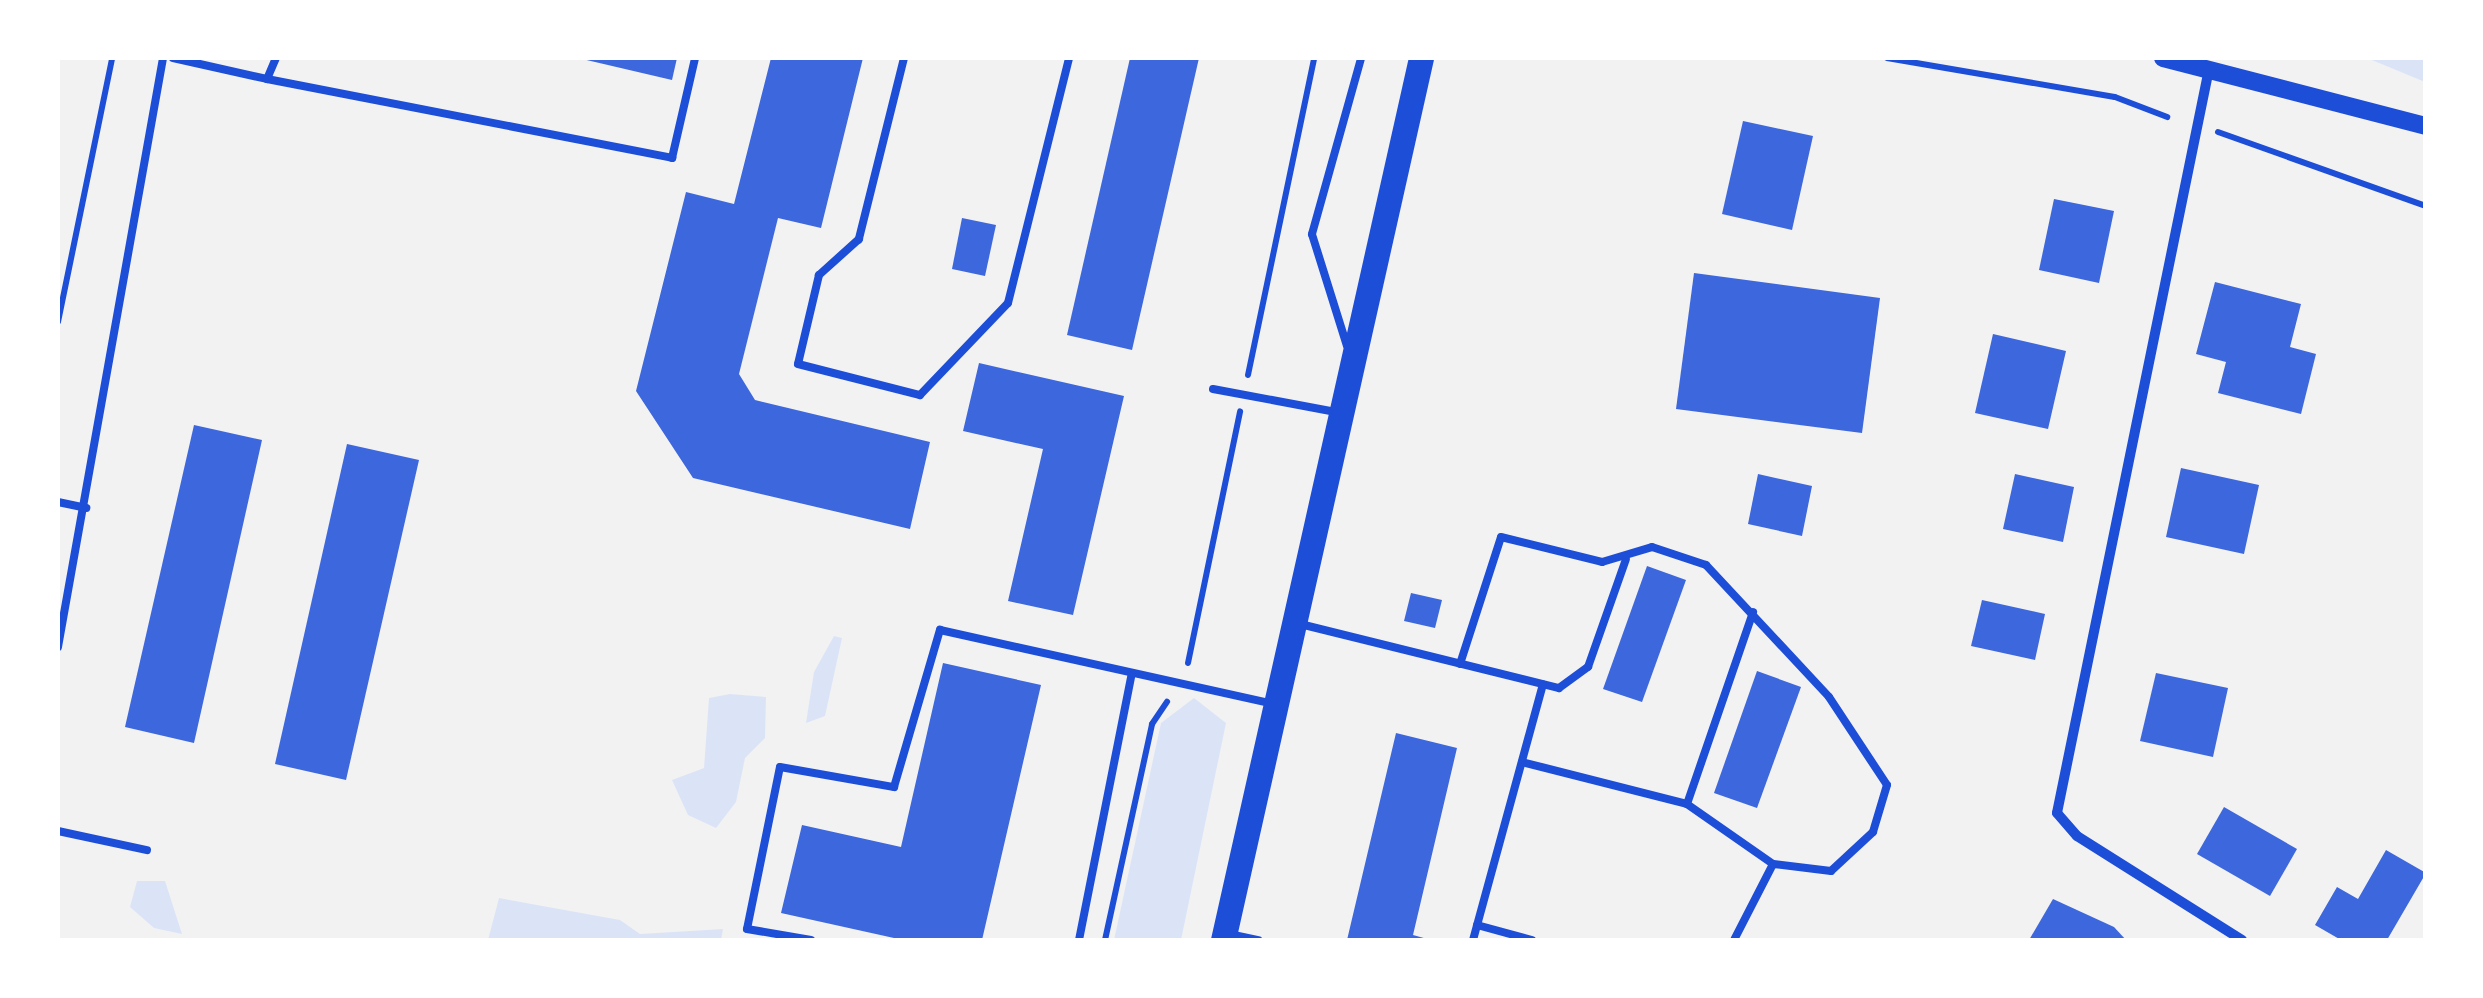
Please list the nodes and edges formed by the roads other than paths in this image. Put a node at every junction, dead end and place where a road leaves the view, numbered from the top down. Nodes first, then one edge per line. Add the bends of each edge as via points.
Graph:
1 (163, 58) edge
2 (172, 58) edge
3 (276, 58) edge
4 (695, 58) edge
5 (904, 58) edge
6 (1069, 58) edge
7 (1360, 58) edge
8 (1421, 58) edge
9 (2163, 58) edge
10 (2209, 68) junction
11 (267, 78) junction
12 (2426, 126) edge
13 (1352, 361) junction
14 (1213, 389) dead end
15 (1340, 413) junction
16 (58, 502) edge
17 (86, 508) junction
18 (1626, 559) junction
19 (1754, 612) junction
20 (1292, 622) junction
21 (58, 647) edge
22 (1460, 664) junction
23 (1132, 672) junction
24 (1543, 684) junction
25 (1274, 704) junction
26 (1522, 762) junction
27 (1687, 804) junction
28 (58, 832) edge
29 (147, 850) dead end
30 (1772, 864) junction
31 (1477, 925) junction
32 (747, 929) junction
33 (1224, 936) edge
34 (745, 940) edge
35 (810, 940) edge
36 (1079, 940) edge
37 (1258, 940) edge
38 (1472, 940) edge
39 (1532, 940) edge
40 (1734, 940) edge
41 (2242, 940) edge

1 - 17 lane
2 - 11 lane
3 - 11 lane
4 - 11 lane via 672,158
5 - 6 lane via 858,239 818,275 798,364 920,395 1008,304
7 - 13 lane via 1312,234
8 - 13 main road
9 - 10 street
10 - 12 street
10 - 41 street via 2057,813 2077,836
13 - 15 main road
14 - 15 lane
15 - 20 main road
16 - 17 lane
17 - 21 lane
18 - 19 lane via 1652,547 1706,565
18 - 22 lane via 1602,562 1501,537
18 - 24 lane via 1588,667 1560,688
19 - 27 lane
19 - 30 lane via 1829,698 1887,785 1873,832 1830,872
20 - 22 lane
20 - 25 main road
22 - 24 lane
23 - 25 lane
23 - 32 lane via 940,630 894,787 780,767
23 - 36 lane
24 - 26 lane
25 - 33 main road
26 - 27 lane
26 - 31 lane
27 - 30 lane
28 - 29 lane
30 - 40 lane
31 - 38 lane
31 - 39 lane
32 - 34 lane
32 - 35 lane
33 - 37 lane

